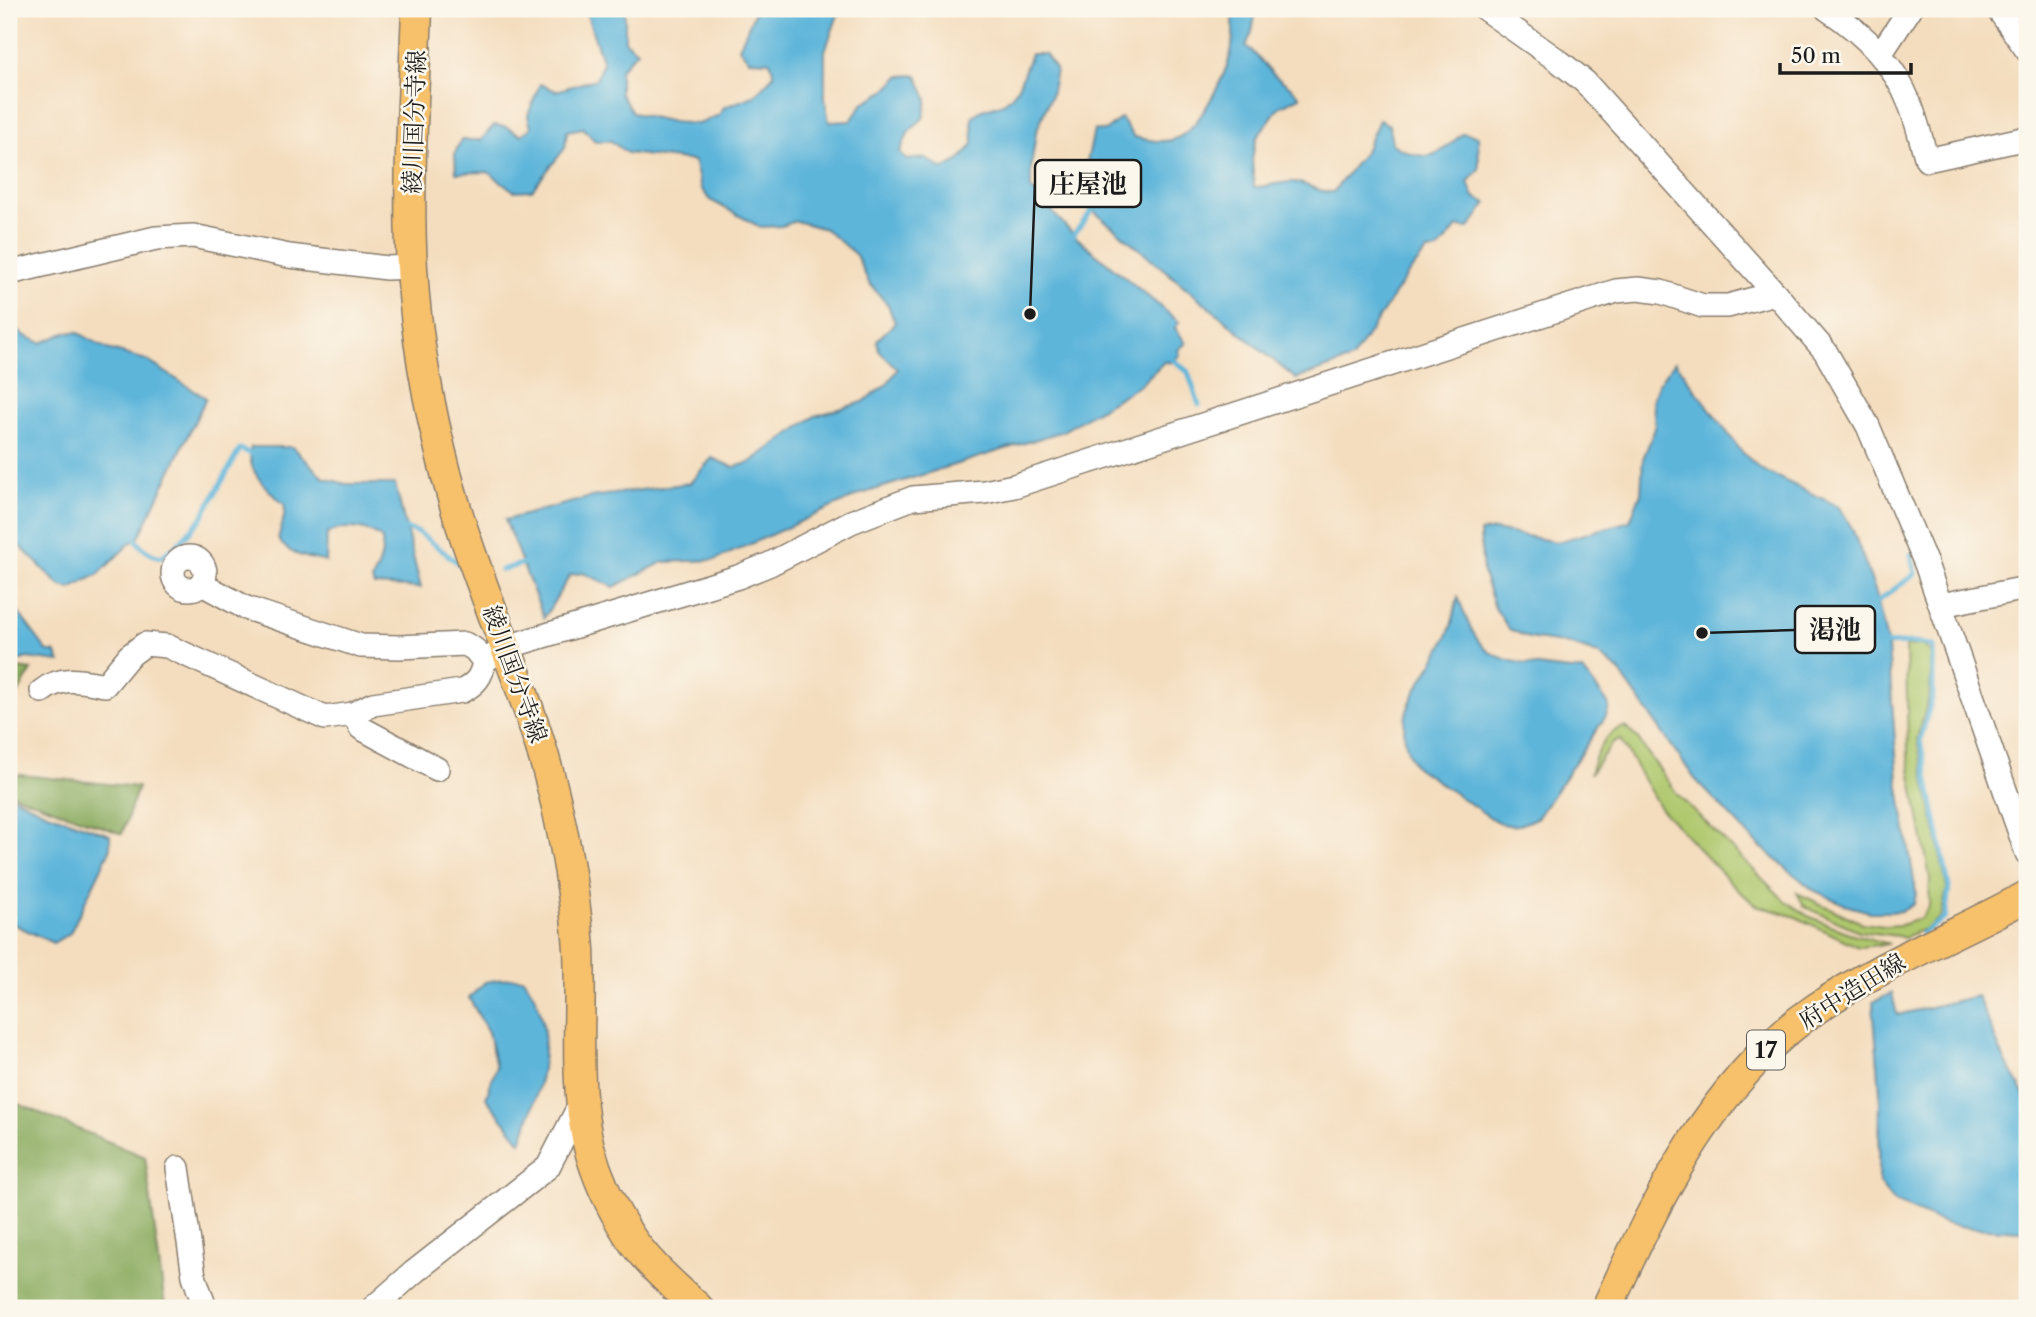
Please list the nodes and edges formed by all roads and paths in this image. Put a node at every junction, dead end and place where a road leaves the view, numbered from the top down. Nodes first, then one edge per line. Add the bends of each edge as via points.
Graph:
1 (417, 9) edge
2 (1485, 9) edge
3 (1827, 9) edge
4 (1910, 9) edge
5 (1998, 9) edge
6 (2027, 50) edge
7 (1881, 53) junction
8 (2027, 138) edge
9 (412, 267) junction
10 (9, 273) edge
11 (1775, 293) junction
12 (202, 584) dead end
13 (2027, 588) edge
14 (1941, 606) junction
15 (495, 654) junction
16 (42, 691) dead end
17 (353, 714) junction
18 (437, 769) dead end
19 (2027, 853) edge
20 (2027, 896) edge
21 (588, 1092) junction
22 (178, 1168) dead end
23 (205, 1308) edge
24 (373, 1308) edge
25 (698, 1308) edge
26 (1607, 1308) edge

1 - 9 main road, 綾川国分寺線
2 - 11 street via 1585,82
3 - 7 street
4 - 7 street
5 - 6 street
7 - 8 street via 1909,100 1927,160
9 - 10 street via 289,256 194,236 156,238
9 - 15 main road, 綾川国分寺線 via 431,409
11 - 14 street via 1825,352 1868,426
11 - 15 street via 1728,306 1703,306 1661,292 1616,291 1014,486 913,498 888,506 770,564
12 - 15 street via 246,608 361,646 466,644
13 - 14 street
14 - 19 street
15 - 17 street via 473,685 462,691 373,704
15 - 21 main road, 綾川国分寺線 via 539,737 559,817 579,948
16 - 17 street via 74,679 105,685 145,644 167,646 325,718
17 - 18 street via 361,728
20 - 26 main road, 府中造田線 / 17 via 1877,970 1815,1009 1754,1061 1681,1161
21 - 24 street via 548,1167
21 - 25 main road, 綾川国分寺線 via 589,1145 612,1205 657,1270
22 - 23 street via 194,1276

